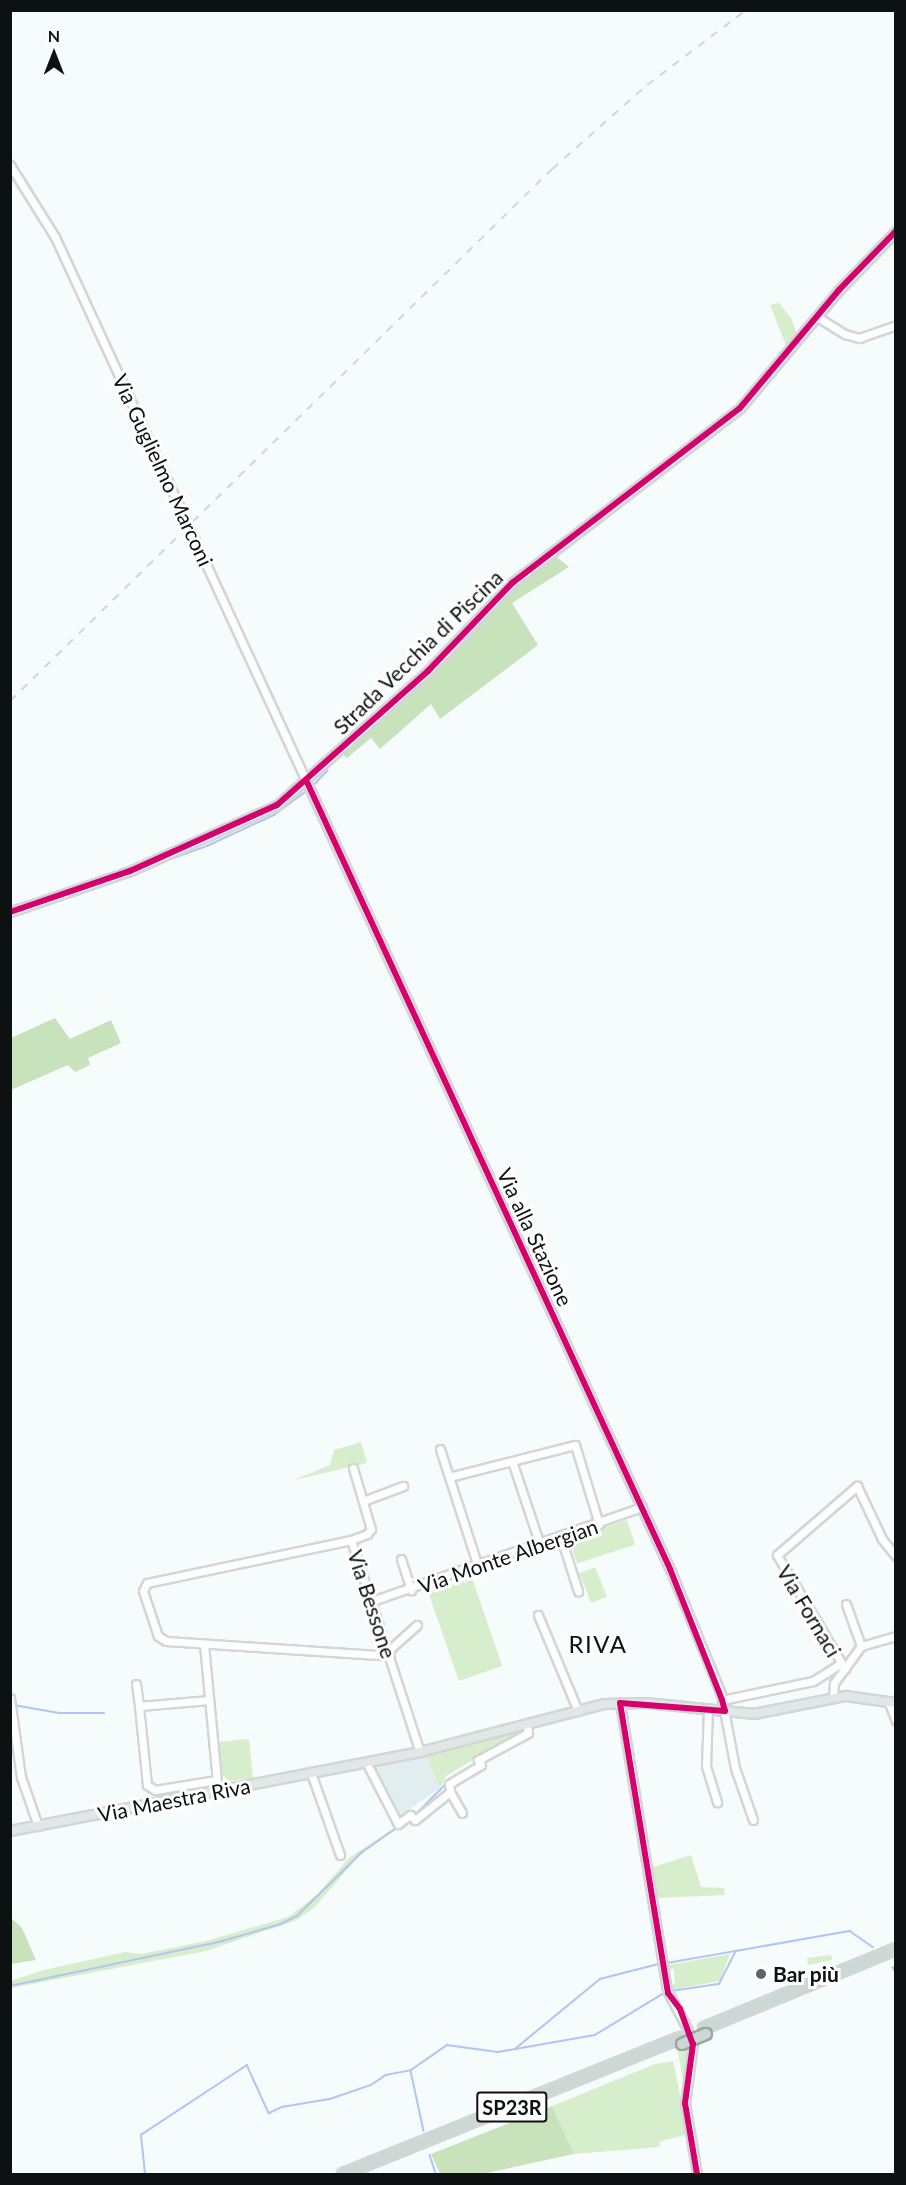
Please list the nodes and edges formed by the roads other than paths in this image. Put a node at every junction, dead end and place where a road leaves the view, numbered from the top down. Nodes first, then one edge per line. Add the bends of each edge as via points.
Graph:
1 (10, 165) edge
2 (896, 231) edge
3 (819, 318) junction
4 (896, 325) edge
5 (306, 780) junction
6 (10, 912) edge
7 (440, 1449) dead end
8 (512, 1461) junction
9 (352, 1468) dead end
10 (449, 1477) junction
11 (403, 1486) dead end
12 (363, 1501) junction
13 (642, 1508) junction
14 (599, 1524) junction
15 (561, 1538) junction
16 (351, 1540) junction
17 (540, 1545) junction
18 (896, 1556) edge
19 (401, 1559) dead end
20 (478, 1567) junction
21 (411, 1590) junction
22 (578, 1591) dead end
23 (372, 1601) junction
24 (846, 1604) dead end
25 (538, 1615) dead end
26 (417, 1624) dead end
27 (896, 1636) edge
28 (204, 1644) junction
29 (861, 1646) junction
30 (388, 1654) junction
31 (843, 1667) junction
32 (136, 1684) dead end
33 (11, 1698) edge
34 (833, 1698) junction
35 (209, 1700) junction
36 (723, 1700) junction
37 (620, 1703) junction
38 (892, 1703) edge
39 (139, 1706) junction
40 (708, 1709) junction
41 (578, 1711) junction
42 (725, 1711) junction
43 (896, 1720) edge
44 (527, 1726) junction
45 (420, 1752) junction
46 (366, 1762) junction
47 (311, 1773) junction
48 (216, 1780) junction
49 (218, 1791) junction
50 (450, 1792) junction
51 (717, 1802) dead end
52 (462, 1813) dead end
53 (753, 1820) dead end
54 (38, 1826) junction
55 (10, 1831) edge
56 (340, 1856) dead end
57 (896, 1949) edge
58 (896, 1957) edge
59 (705, 2031) junction
60 (683, 2037) junction
61 (693, 2044) dead end
62 (343, 2175) edge
63 (360, 2175) edge
64 (697, 2175) edge

1 - 5 street, Via Guglielmo Marconi via 55,237
2 - 3 street, Strada Vecchia di Piscina via 839,290
3 - 4 street via 859,338
3 - 5 street, Strada Vecchia di Piscina via 740,408 512,583 428,670
5 - 6 street, Strada Vecchia di Piscina via 277,805 242,823 130,871
5 - 13 street, Via alla Stazione
7 - 10 street
8 - 10 street
8 - 14 street via 575,1445
8 - 17 street
9 - 12 street, Via Bessone
10 - 20 street
11 - 12 street
12 - 16 street, Via Bessone via 371,1532
13 - 14 street, Via Monte Albergian
13 - 36 street, Via alla Stazione
14 - 15 street, Via Monte Albergian
15 - 17 street, Via Monte Albergian
15 - 22 street
16 - 23 street, Via Bessone
16 - 28 street via 147,1583 143,1591 159,1636 166,1641
17 - 20 street, Via Monte Albergian
18 - 31 street, Via Fornaci via 882,1539 857,1486 777,1555
19 - 21 street
20 - 21 street, Via Monte Albergian
21 - 23 street, Via Monte Albergian
23 - 30 street, Via Bessone
24 - 29 street
25 - 41 street
26 - 30 street
27 - 29 street
28 - 30 street
28 - 35 street
29 - 31 street
30 - 45 street, Via Bessone
31 - 34 street via 832,1686
31 - 36 street via 813,1681
32 - 39 street
33 - 54 street via 21,1777
34 - 38 main road, Via Maestra Riva
34 - 42 main road, Via Maestra Riva via 771,1713
35 - 39 street
35 - 48 street
36 - 42 street, Via alla Stazione
37 - 40 main road, Via Maestra Riva
37 - 41 main road, Via Maestra Riva
37 - 60 street via 667,1990
38 - 43 street, Via Maestra Riva
39 - 48 street via 147,1785 155,1790
40 - 42 main road, Via Maestra Riva
40 - 51 street via 706,1766
41 - 44 main road, Via Maestra Riva
42 - 53 street, Via alla Stazione via 725,1729 735,1768
44 - 45 main road, Via Maestra Riva
44 - 50 street, Via Maestra Riva via 528,1733 478,1760 481,1765 449,1784
45 - 46 main road, Via Maestra Riva
46 - 47 main road, Via Maestra Riva
46 - 50 street, Via Maestra Riva via 398,1824 410,1815 415,1820
47 - 49 main road, Via Maestra Riva
47 - 56 street
48 - 49 street
49 - 54 main road, Via Maestra Riva
50 - 52 street
54 - 55 main road, Via Maestra Riva
57 - 59 highway, SP23R
58 - 59 highway, SP23R
59 - 60 highway, SP23R
60 - 62 highway, SP23R
60 - 63 highway, SP23R
61 - 64 street via 685,2103

